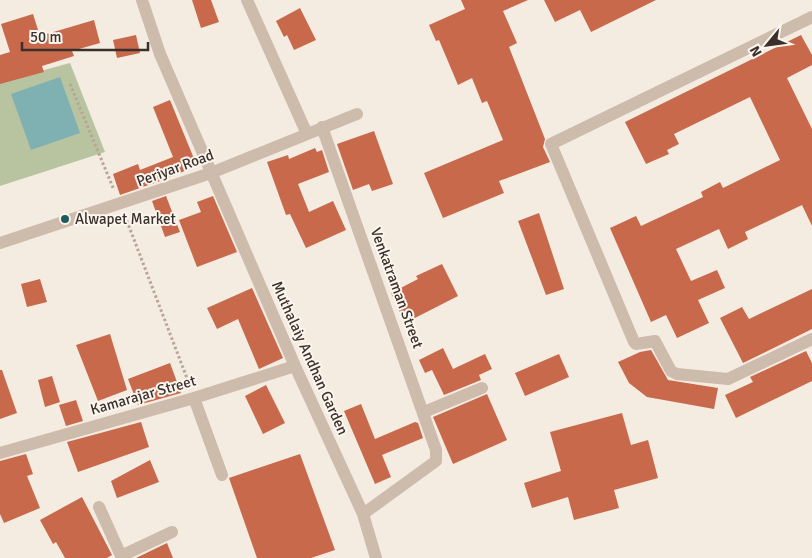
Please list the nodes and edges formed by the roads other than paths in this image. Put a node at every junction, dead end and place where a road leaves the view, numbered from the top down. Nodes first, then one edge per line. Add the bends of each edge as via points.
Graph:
1 (142, 0) edge
2 (247, 0) edge
3 (812, 17) edge
4 (357, 114) dead end
5 (322, 127) junction
6 (307, 134) junction
7 (211, 173) junction
8 (0, 243) edge
9 (812, 339) edge
10 (295, 366) junction
11 (482, 388) dead end
12 (194, 398) junction
13 (424, 412) junction
14 (0, 453) edge
15 (222, 475) dead end
16 (99, 507) dead end
17 (363, 514) junction
18 (172, 532) dead end
19 (121, 557) edge
20 (376, 558) edge

1 - 7 street via 160,54
2 - 6 street
3 - 9 street via 552,144 634,342 647,344 655,341 670,371 724,380
4 - 5 street, Periyar Road
5 - 6 street, Periyar Road
5 - 13 street, Venkatraman Street
6 - 7 street, Periyar Road
7 - 8 street, Periyar Road
7 - 10 street, Muthalaiy Andhan Garden
10 - 12 street, Kamarajar Street
10 - 17 street, Muthalaiy Andhan Garden
11 - 13 street
12 - 14 street, Kamarajar Street
12 - 15 street
13 - 17 street, Venkatraman Street via 436,450 436,461
16 - 19 street
17 - 20 street, Muthalaiy Andhan Garden
18 - 19 street

